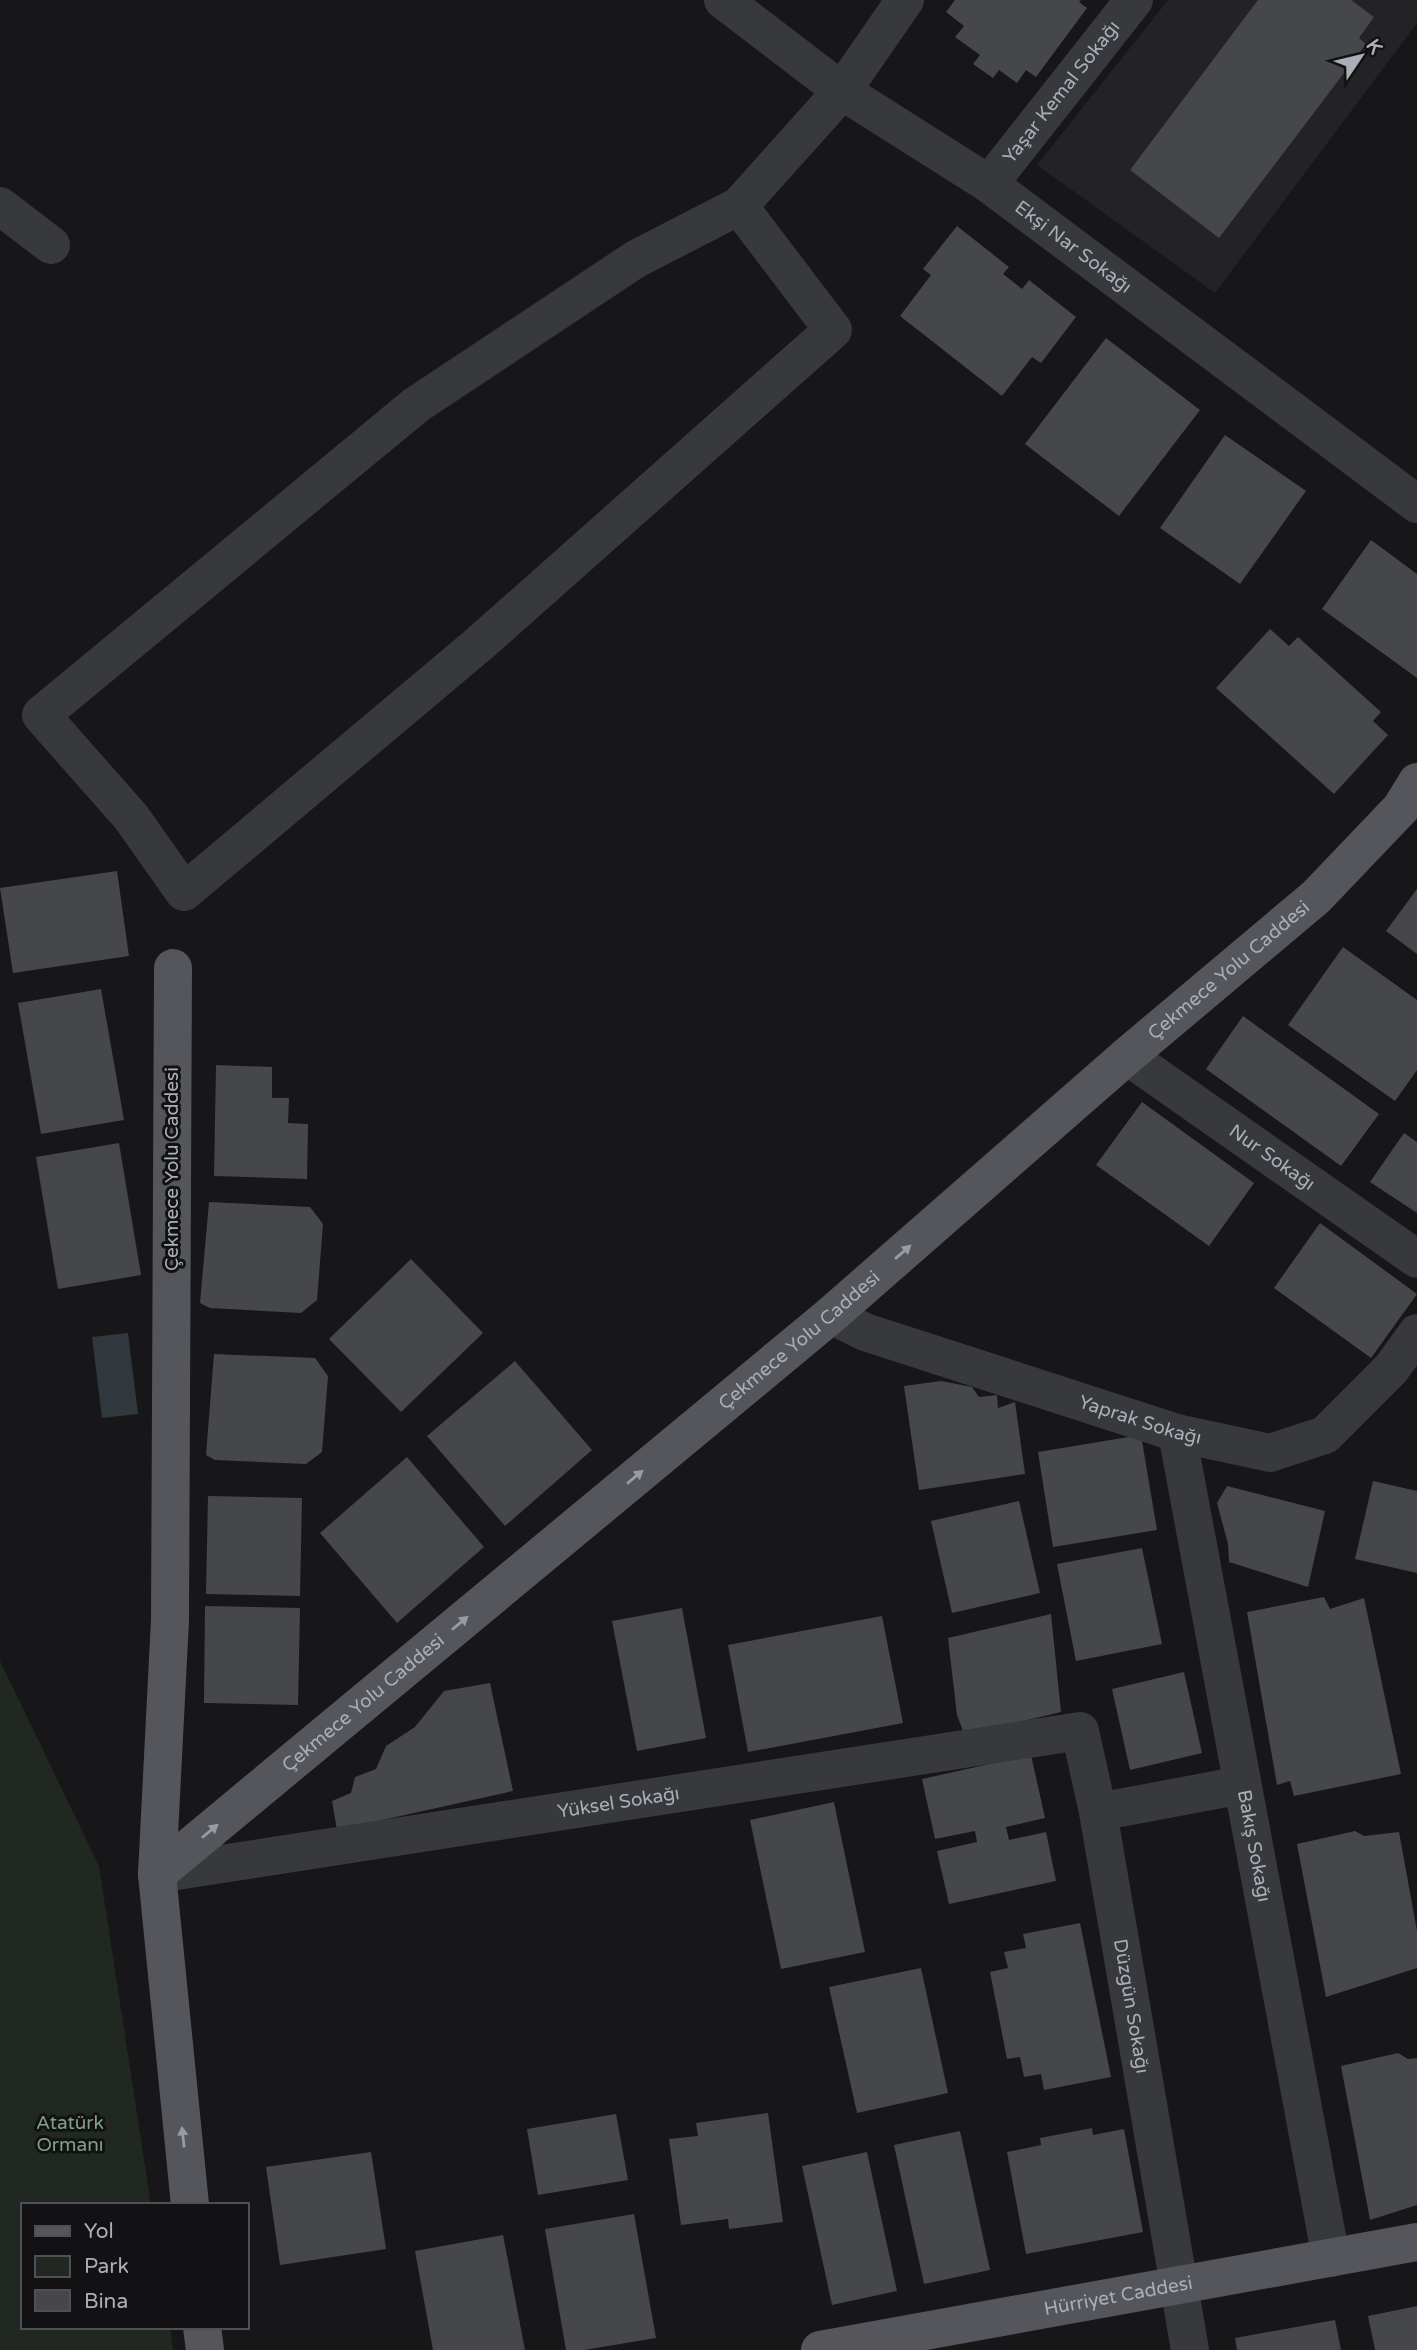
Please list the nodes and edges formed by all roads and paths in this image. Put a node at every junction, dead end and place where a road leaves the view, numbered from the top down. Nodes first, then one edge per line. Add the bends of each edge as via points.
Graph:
1 (723, 0) edge
2 (905, 0) edge
3 (1135, 0) edge
4 (842, 91) junction
5 (989, 184) junction
6 (739, 205) junction
7 (0, 206) edge
8 (51, 245) dead end
9 (1417, 504) edge
10 (1417, 782) edge
11 (173, 968) dead end
12 (1127, 1056) junction
13 (1417, 1259) edge
14 (831, 1315) junction
15 (1417, 1333) edge
16 (1177, 1433) junction
17 (1080, 1731) joint
18 (1242, 1785) junction
19 (1098, 1812) junction
20 (158, 1874) junction
21 (190, 2203) edge
22 (1417, 2242) edge
23 (1331, 2258) junction
24 (1178, 2285) junction
25 (202, 2329) edge
26 (205, 2350) edge
27 (820, 2350) edge
28 (1190, 2350) edge

1 - 4 street, Ekşi Nar Sokağı
2 - 4 street
3 - 5 street, Yaşar Kemal Sokağı
4 - 5 street, Ekşi Nar Sokağı
4 - 6 street
5 - 9 street, Ekşi Nar Sokağı
6 - 6 street via 636,259 416,405 41,715 131,817 184,891 479,643 833,330
7 - 8 street
10 - 12 main road, Çekmece Yolu Caddesi via 1401,808 1316,897
11 - 20 main road, Çekmece Yolu Caddesi via 170,1620
12 - 13 street, Nur Sokağı
14 -> 12 main road, Çekmece Yolu Caddesi
14 - 16 street, Yaprak Sokağı via 865,1332
20 -> 14 main road, Çekmece Yolu Caddesi
15 - 16 street, Yaprak Sokağı via 1391,1369 1325,1435 1270,1453
16 - 18 street, Bakış Sokağı
17 - 19 street, Düzgün Sokağı
17 - 20 street, Yüksel Sokağı
18 - 19 street
18 - 23 street, Bakış Sokağı
19 - 24 street, Düzgün Sokağı
21 -> 20 main road, Çekmece Yolu Caddesi
22 - 23 main road, Hürriyet Caddesi
23 - 24 main road, Hürriyet Caddesi
24 - 27 main road, Hürriyet Caddesi
24 - 28 street, Düzgün Sokağı
25 - 26 main road

